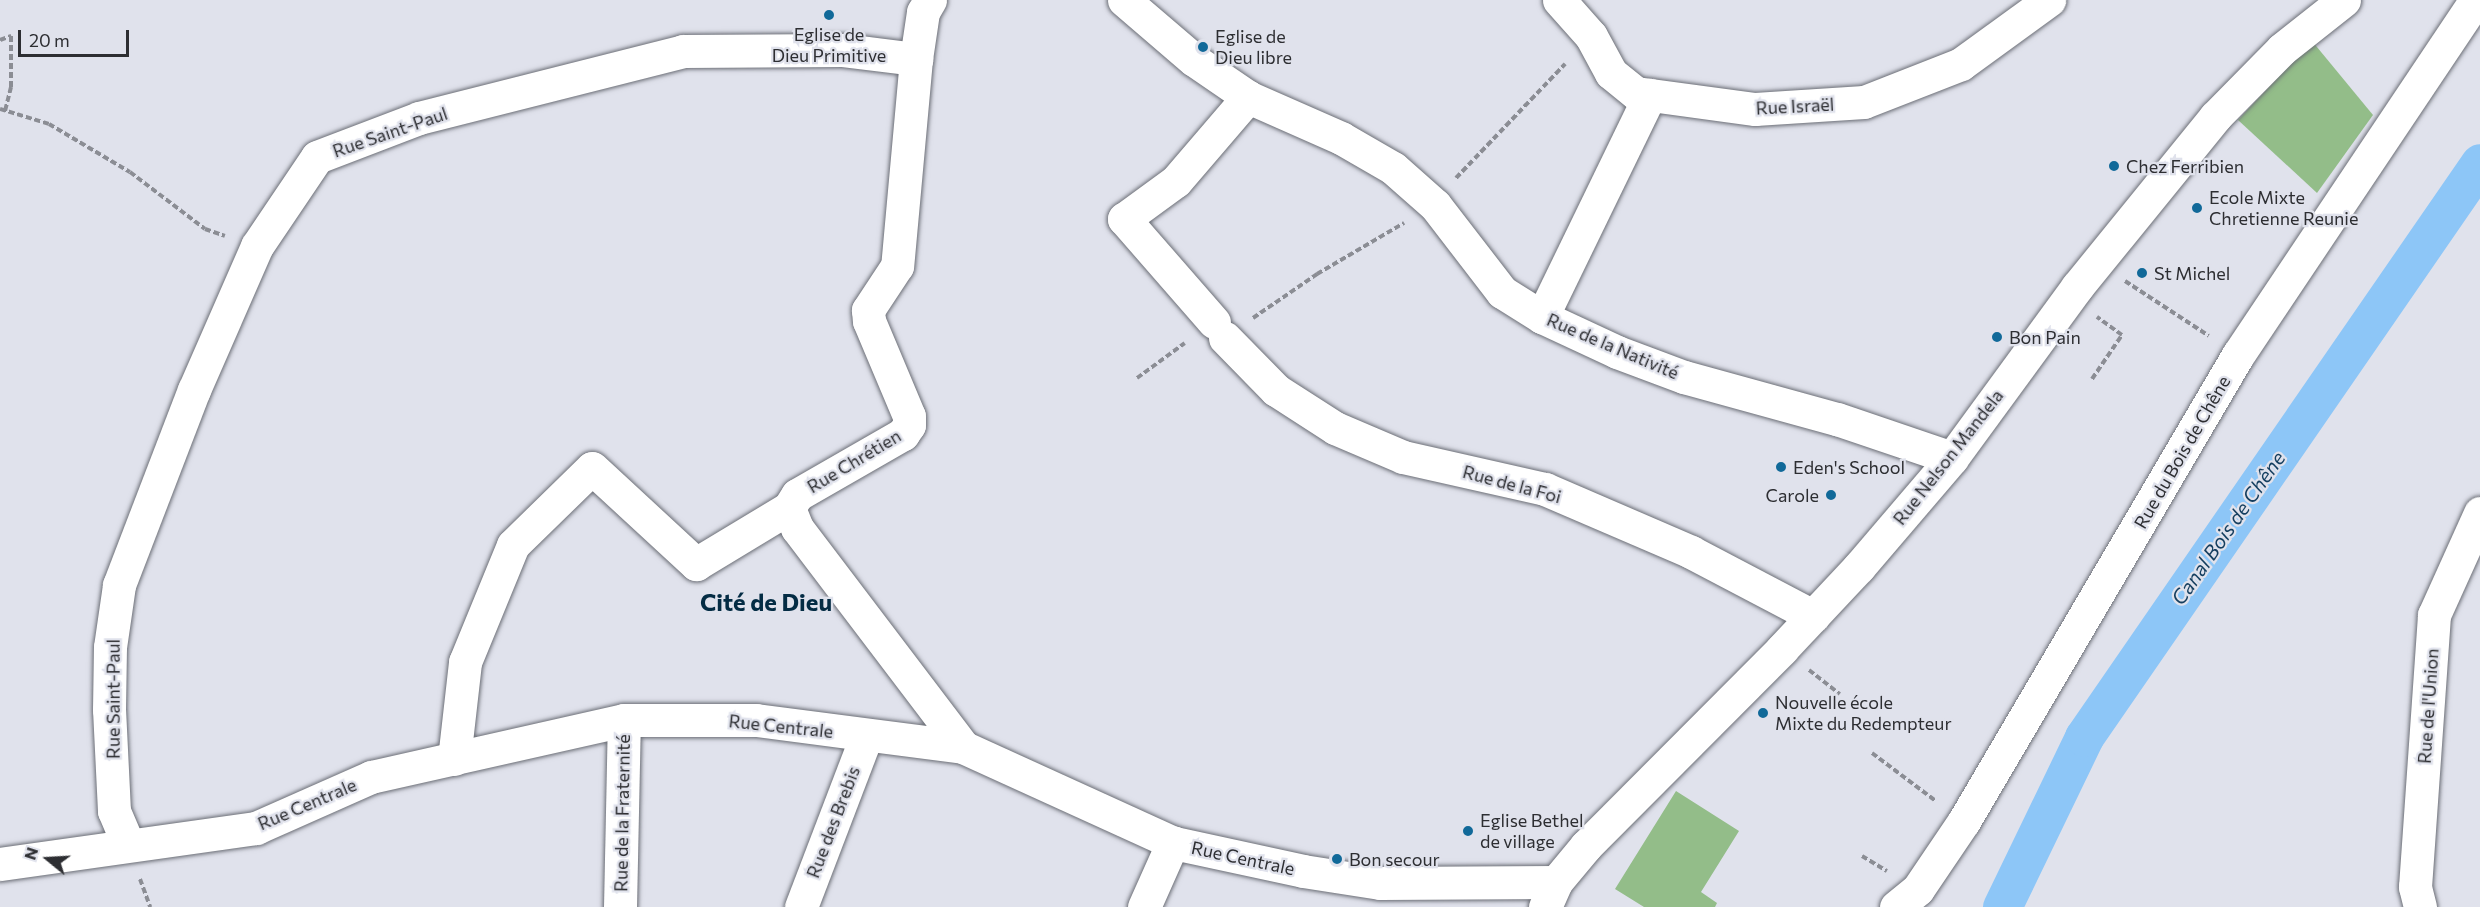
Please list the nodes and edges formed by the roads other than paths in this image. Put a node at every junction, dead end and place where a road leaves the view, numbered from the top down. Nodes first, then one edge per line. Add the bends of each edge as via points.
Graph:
1 (930, 0) edge
2 (1124, 0) edge
3 (1559, 0) edge
4 (2049, 0) edge
5 (2344, 0) edge
6 (2476, 0) edge
7 (916, 59) junction
8 (1650, 95) junction
9 (1248, 97) junction
10 (1542, 317) junction
11 (1952, 458) junction
12 (789, 508) junction
13 (2480, 513) edge
14 (1813, 616) junction
15 (624, 720) junction
16 (866, 737) junction
17 (963, 747) junction
18 (454, 759) junction
19 (1173, 842) junction
20 (128, 844) junction
21 (0, 864) edge
22 (1550, 894) edge
23 (620, 907) edge
24 (801, 907) edge
25 (1144, 907) edge
26 (1896, 907) edge
27 (2420, 907) edge

1 - 7 street via 923,12
2 - 9 street, Rue de la Nativité via 1194,60
3 - 8 street, Rue Israël via 1591,36 1611,73 1636,93
4 - 8 street, Rue Israël via 1961,64 1864,102 1755,109
5 - 11 street, Rue Nelson Mandela via 2282,49 2215,117 2069,298
6 - 26 street, Rue du Bois de Chêne via 2238,355 1964,821 1918,889
7 - 12 street, Rue Chrétien via 897,266 868,310 868,321 909,416 909,425 903,434 797,495
7 - 20 street, Rue Saint-Paul via 843,50 683,51 419,118 317,157 257,246 194,390 119,585 110,647 109,710 114,811
8 - 10 street
9 - 10 street, Rue de la Nativité via 1341,138 1393,168 1436,205 1502,291
9 - 14 street, Rue de la Foi via 1176,180 1124,219 1276,390 1335,428 1404,458 1545,489 1691,552
10 - 11 street, Rue de la Nativité via 1617,352 1684,377 1837,419
11 - 14 street, Rue Nelson Mandela
12 - 17 street via 797,528
12 - 18 street via 696,564 592,468 513,545 465,662
13 - 27 street, Rue de l'Union via 2434,615 2415,887
14 - 22 street, Rue Nelson Mandela
15 - 16 street, Rue Centrale via 756,720
15 - 18 street, Rue Centrale
15 - 23 street, Rue de la Fraternité
16 - 17 street, Rue Centrale
16 - 24 street, Rue des Brebis
17 - 19 street, Rue Centrale
18 - 20 street, Rue Centrale via 371,777 256,828
19 - 22 street, Rue Centrale via 1371,882
19 - 25 street
20 - 21 street, Rue Centrale

